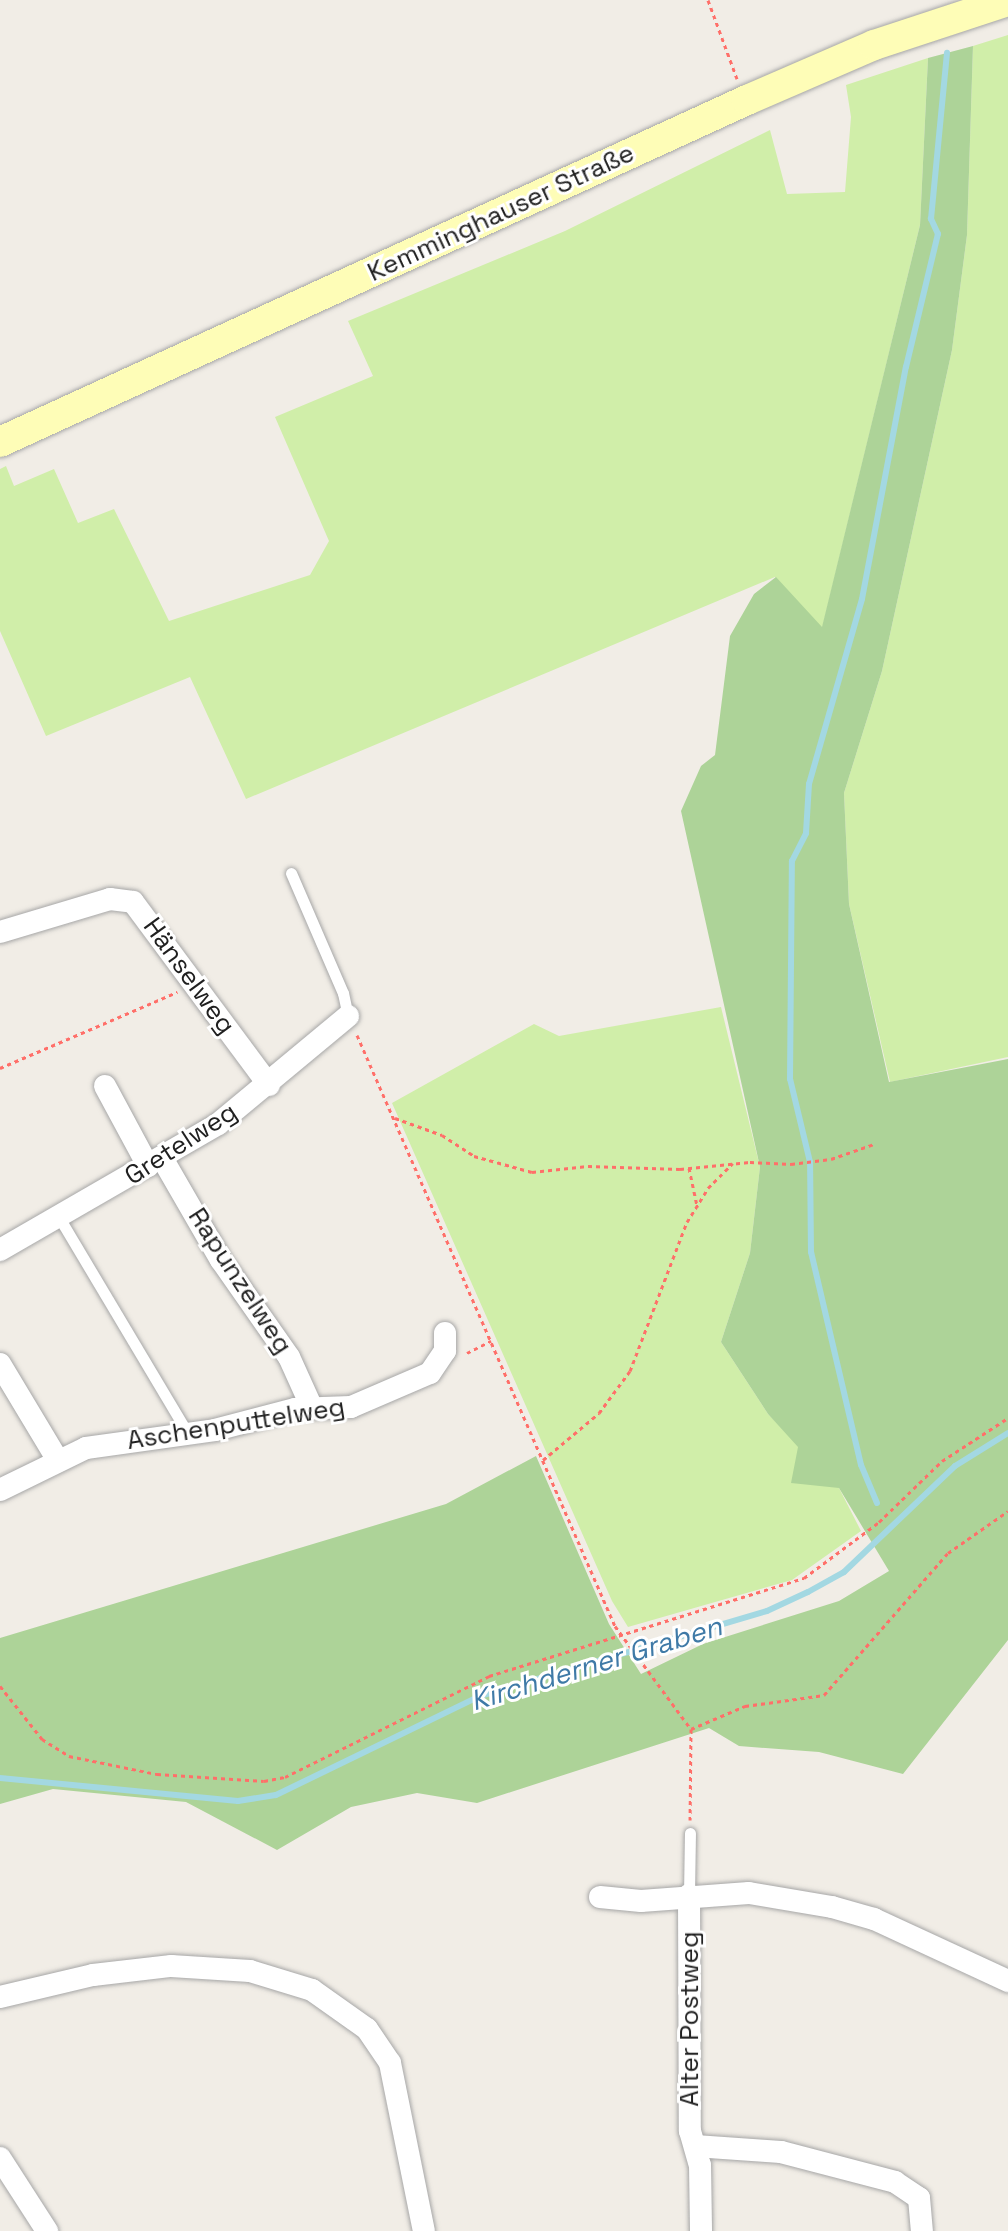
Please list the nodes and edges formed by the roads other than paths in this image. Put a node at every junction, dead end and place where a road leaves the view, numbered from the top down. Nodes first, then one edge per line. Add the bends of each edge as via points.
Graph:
1 (1008, 1) edge
2 (963, 7) edge
3 (0, 442) edge
4 (291, 873) dead end
5 (0, 932) edge
6 (346, 1018) joint
7 (269, 1085) junction
8 (105, 1086) dead end
9 (155, 1162) junction
10 (60, 1219) junction
11 (0, 1250) edge
12 (445, 1342) road end
13 (0, 1364) edge
14 (312, 1408) junction
15 (188, 1435) junction
16 (57, 1459) junction
17 (0, 1490) edge
18 (690, 1833) road end
19 (689, 1895) junction
20 (600, 1897) dead end
21 (1008, 1981) edge
22 (0, 1997) edge
23 (695, 2146) junction
24 (0, 2158) edge
25 (416, 2227) edge
26 (47, 2231) edge
27 (701, 2231) edge
28 (922, 2231) edge

1 - 2 main road, Kemminghauser Straße
2 - 3 main road, Kemminghauser Straße via 747,100
4 - 6 lane via 343,993
5 - 7 street, Hänselweg via 124,898 152,924
6 - 7 street, Gretelweg
7 - 9 street, Gretelweg
8 - 9 street, Rapunzelweg
9 - 10 street, Gretelweg
9 - 14 street, Rapunzelweg via 289,1357
10 - 11 street, Gretelweg
10 - 15 lane
12 - 14 street, Aschenputtelweg via 430,1373 351,1407
13 - 16 street
14 - 15 street, Aschenputtelweg
15 - 16 street, Aschenputtelweg via 109,1444
16 - 17 street, Aschenputtelweg
18 - 19 lane
19 - 20 street, Alter Postweg via 641,1901
19 - 21 street via 749,1893 832,1907 874,1919
19 - 23 street, Alter Postweg via 689,2073
22 - 25 street via 93,1975 171,1966 250,1971 312,1990 367,2029 390,2063
23 - 27 street, Alter Postweg
23 - 28 street via 781,2152 895,2182 919,2198
24 - 26 street

